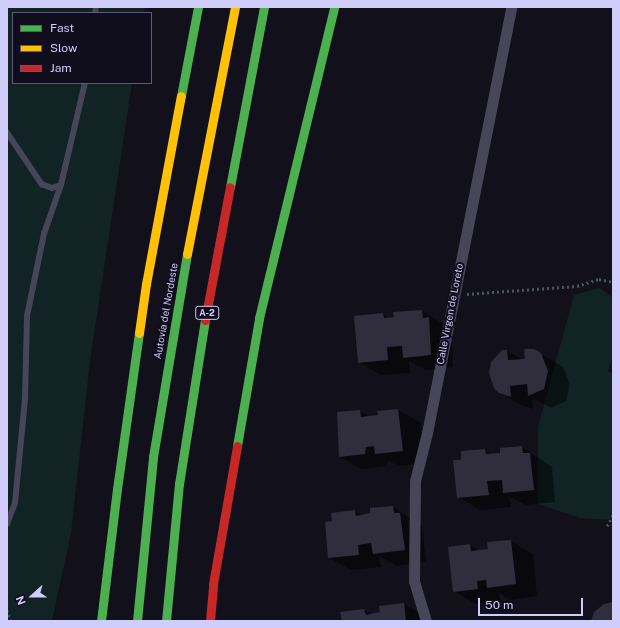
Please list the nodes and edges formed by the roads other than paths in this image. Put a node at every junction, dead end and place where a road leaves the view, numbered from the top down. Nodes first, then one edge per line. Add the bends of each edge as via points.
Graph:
1 (198, 7) edge
2 (235, 7) edge
3 (264, 7) edge
4 (334, 7) edge
5 (511, 7) edge
6 (85, 84) edge
7 (7, 132) edge
8 (61, 185) junction
9 (7, 524) edge
10 (102, 621) edge
11 (137, 621) edge
12 (166, 621) edge
13 (210, 621) edge
14 (426, 621) edge

1 - 10 highway via 146,284 117,488
2 - 11 highway, Autovía del Nordeste via 177,308 153,457
3 - 12 highway, A-2 via 208,302 182,468
4 - 13 highway via 259,318 213,584
5 - 14 street, Calle Virgen de Loreto via 427,433 415,481 414,581
6 - 8 lane
7 - 8 lane via 42,184 52,188
8 - 9 lane via 44,234 27,316 26,399 15,503

